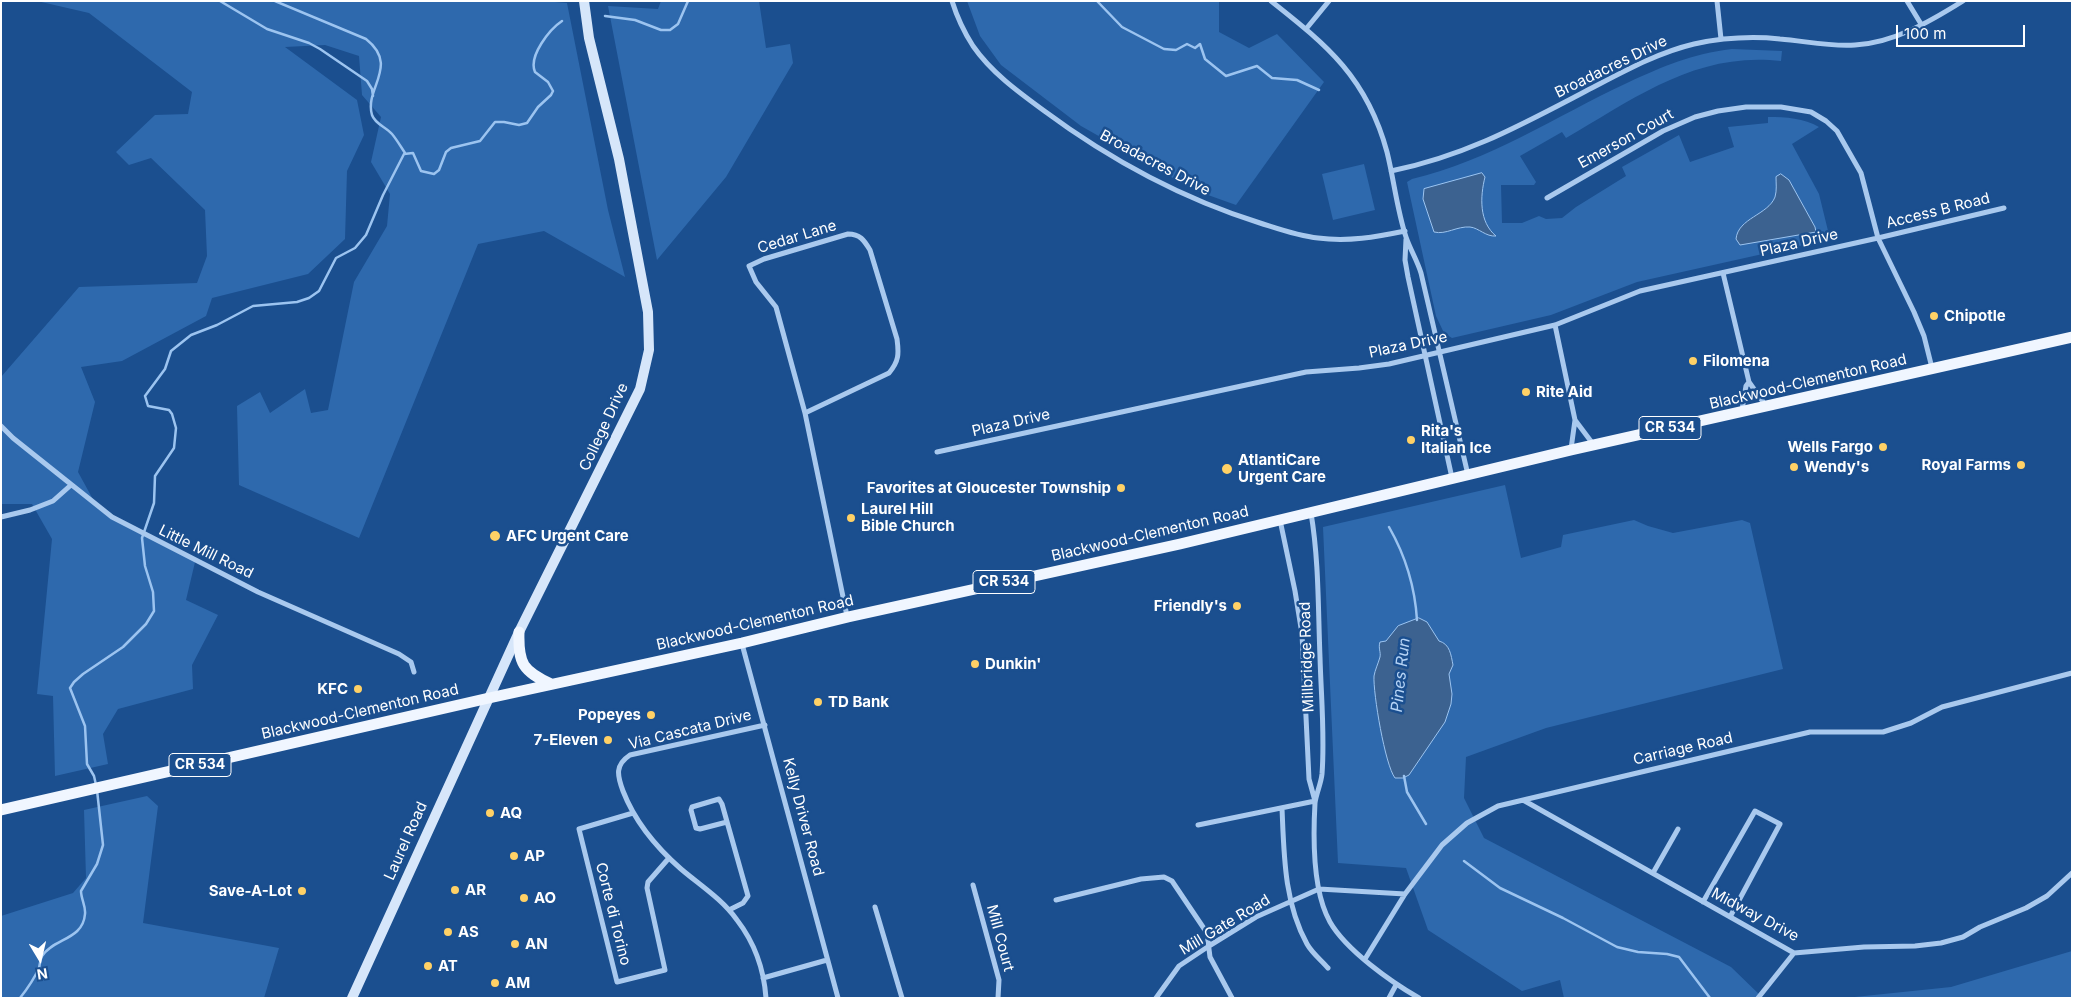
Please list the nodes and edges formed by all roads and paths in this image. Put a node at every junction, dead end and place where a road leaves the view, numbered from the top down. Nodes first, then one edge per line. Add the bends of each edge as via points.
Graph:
1 (584, 1) edge
2 (952, 1) edge
3 (1270, 1) edge
4 (1329, 1) edge
5 (1717, 1) edge
6 (1907, 1) edge
7 (1963, 1) edge
8 (1921, 24) junction
9 (1306, 29) junction
10 (1722, 39) junction
11 (1391, 171) junction
12 (1547, 198) dead end
13 (2004, 208) dead end
14 (1404, 230) junction
15 (1878, 238) junction
16 (1406, 239) junction
17 (1724, 272) junction
18 (1554, 325) junction
19 (2072, 337) edge
20 (1439, 352) junction
21 (1425, 355) junction
22 (1932, 369) junction
23 (1749, 382) junction
24 (1767, 407) junction
25 (1741, 412) junction
26 (805, 413) junction
27 (1575, 420) junction
28 (1, 426) edge
29 (1594, 445) junction
30 (1571, 450) junction
31 (937, 452) dead end
32 (1468, 474) junction
33 (1452, 478) junction
34 (71, 485) junction
35 (1310, 512) junction
36 (1, 517) edge
37 (1279, 519) junction
38 (848, 617) junction
39 (519, 632) junction
40 (742, 643) junction
41 (414, 672) dead end
42 (2072, 673) edge
43 (551, 684) junction
44 (488, 698) junction
45 (765, 725) junction
46 (1522, 800) junction
47 (1315, 801) junction
48 (1282, 808) junction
49 (1, 810) edge
50 (634, 813) junction
51 (727, 822) junction
52 (1198, 825) dead end
53 (1678, 829) dead end
54 (669, 858) junction
55 (1653, 873) junction
56 (2072, 874) edge
57 (973, 885) dead end
58 (1319, 889) junction
59 (1405, 894) junction
60 (1056, 900) dead end
61 (1290, 902) junction
62 (1704, 902) junction
63 (875, 907) dead end
64 (729, 910) junction
65 (1730, 917) junction
66 (1209, 946) junction
67 (1794, 953) junction
68 (1365, 959) junction
69 (827, 960) junction
70 (1328, 968) dead end
71 (764, 978) junction
72 (1396, 985) junction
73 (1160, 997) edge
74 (352, 998) edge
75 (766, 998) edge
76 (838, 998) edge
77 (902, 998) edge
78 (998, 998) edge
79 (1232, 998) edge
80 (1390, 998) edge
81 (1419, 998) edge
82 (1758, 998) edge

1 - 39 main road, College Drive via 589,38 619,159 647,302 649,350 640,389
2 - 14 street, Broadacres Drive via 960,24 995,72 1080,137 1162,184 1211,206 1305,236 1361,239
3 - 9 street
4 - 9 street
5 - 10 street
6 - 8 street
7 - 8 street, Broadacres Drive
8 - 10 street, Broadacres Drive via 1893,38 1854,45 1766,38
9 - 11 street via 1339,60 1365,97 1381,131
10 - 11 street, Broadacres Drive via 1664,53 1484,143 1437,160
11 - 14 street
12 - 15 street, Emerson Court via 1685,120 1731,109 1796,108 1820,117 1841,137 1864,180
13 - 15 street, Access B Road
14 - 16 street
15 - 17 street, Plaza Drive
15 - 22 street, Emerson Court via 1924,336
16 - 20 street via 1417,260
16 - 21 street via 1406,270
17 - 18 street, Plaza Drive via 1640,291
17 - 23 street
18 - 20 street, Plaza Drive
18 - 27 street
19 - 22 main road, Blackwood-Clementon Road / CR 534
20 - 21 street, Plaza Drive
20 - 32 street
21 - 31 street, Plaza Drive via 1389,364 1306,372 1260,381
21 - 33 street
22 - 24 main road, Blackwood-Clementon Road / CR 534
23 - 24 street
23 - 25 street
24 - 25 main road, Blackwood-Clementon Road / CR 534
25 - 29 main road, Blackwood-Clementon Road / CR 534
26 - 26 street, Cedar Lane via 776,307 756,282 749,266 764,258 855,234 870,250 897,339 897,363 889,373
26 - 38 street, Cedar Lane
27 - 29 street
27 - 30 street
28 - 34 street, Little Mill Road
29 - 30 main road, Blackwood-Clementon Road / CR 534
30 - 32 main road, Blackwood-Clementon Road / CR 534
32 - 33 main road, Blackwood-Clementon Road / CR 534
33 - 35 main road, Blackwood-Clementon Road / CR 534
34 - 36 street via 53,500
34 - 41 street, Little Mill Road via 112,517 149,538 273,599 399,654 410,662
35 - 37 main road, Blackwood-Clementon Road / CR 534
35 - 47 street, Millbridge Road via 1317,565 1322,726 1322,774
37 - 38 main road, Blackwood-Clementon Road / CR 534
37 - 47 street, Millbridge Road via 1296,591 1302,634 1309,779
38 - 40 main road, Blackwood-Clementon Road / CR 534
39 - 43 main road via 519,654 524,667 535,677
39 - 44 main road, College Drive
40 - 43 main road, Blackwood-Clementon Road / CR 534
40 - 45 street, Kelly Driver Road
42 - 46 street, Carriage Road via 1942,707 1912,723 1883,732 1810,732
43 - 44 main road, Blackwood-Clementon Road / CR 534
44 - 49 main road, Blackwood-Clementon Road / CR 534
44 - 74 main road, Laurel Road
45 - 50 street, Via Cascata Drive via 630,755 622,760 618,776
45 - 69 street, Kelly Driver Road
46 - 55 street, Midway Drive
46 - 59 street, Carriage Road via 1498,806 1467,824 1442,845
47 - 48 street
47 - 58 street, Millbridge Road
48 - 52 street
48 - 61 street
50 - 54 street, Via Cascata Drive via 648,836
50 - 54 street, Corte di Torino via 579,828 617,982 664,970 647,888 648,882
51 - 51 street via 718,799 692,807 696,828
51 - 64 street via 748,896 743,904
53 - 55 street
54 - 64 street, Via Cascata Drive
55 - 62 street, Midway Drive
56 - 67 street, Midway Drive via 2047,896 1963,937 1915,946
57 - 78 street, Mill Court via 999,980
58 - 59 street
58 - 61 street, Mill Gate Road
58 - 68 street, Millbridge Road via 1330,922
59 - 68 street, Carriage Road
60 - 66 street via 1141,879 1164,877 1172,881 1194,911 1207,932
61 - 66 street, Mill Gate Road via 1256,917
61 - 70 street via 1308,945
62 - 65 street, Midway Drive
62 - 65 street via 1755,811 1780,824
63 - 77 street
64 - 71 street, Via Cascata Drive via 746,932
65 - 67 street, Midway Drive
66 - 73 street, Mill Gate Road via 1179,966
66 - 79 street via 1210,956
67 - 82 street
68 - 72 street, Millbridge Road
69 - 71 street
69 - 76 street, Kelly Driver Road
71 - 75 street, Via Cascata Drive
72 - 80 street
72 - 81 street, Millbridge Road

